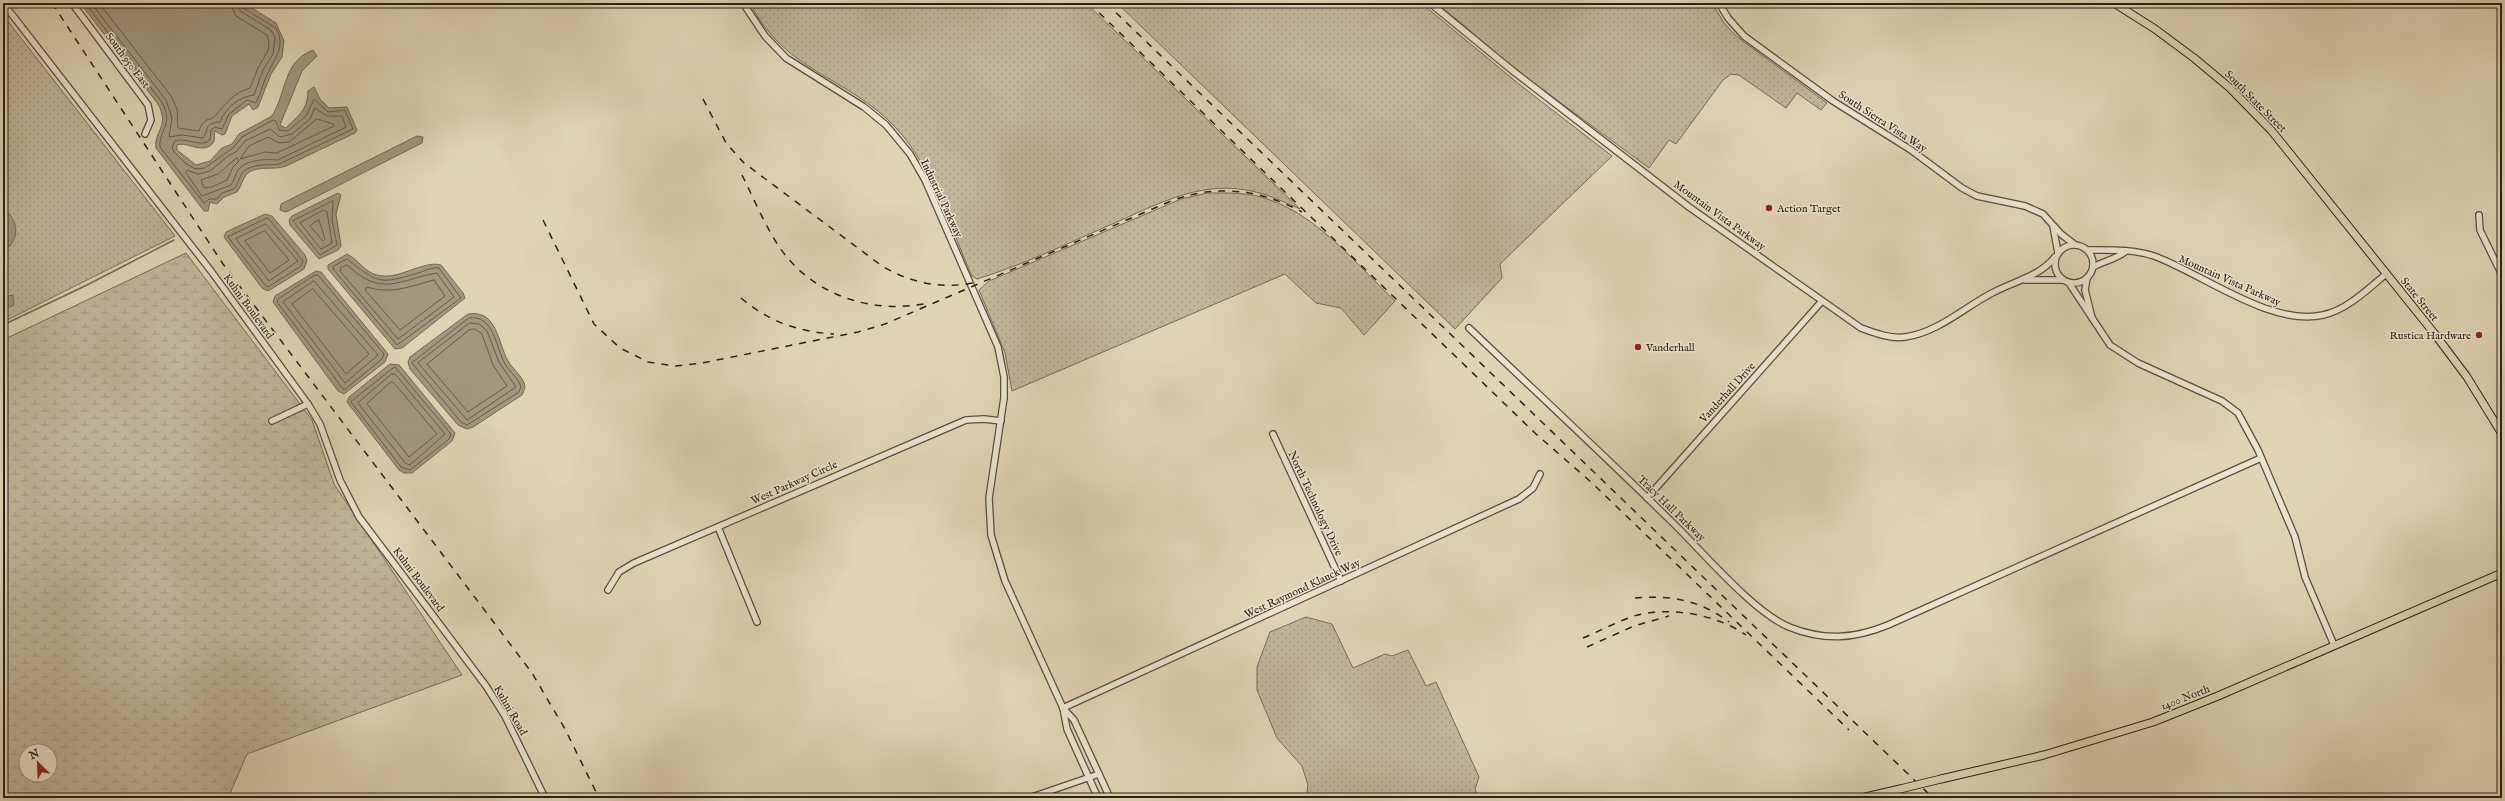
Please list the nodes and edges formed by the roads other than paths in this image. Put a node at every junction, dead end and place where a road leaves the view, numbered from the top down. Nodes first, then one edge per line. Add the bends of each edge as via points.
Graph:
1 (4, 3) edge
2 (72, 3) edge
3 (743, 3) edge
4 (1430, 3) edge
5 (1720, 3) edge
6 (2114, 3) edge
7 (144, 134) dead end
8 (2480, 215) dead end
9 (2053, 226) junction
10 (2359, 239) joint
11 (2074, 244) junction
12 (2088, 250) junction
13 (2126, 251) junction
14 (2057, 255) junction
15 (2093, 267) junction
16 (2386, 274) junction
17 (2502, 275) edge
18 (2087, 278) junction
19 (2025, 280) junction
20 (2066, 281) junction
21 (1822, 301) junction
22 (2092, 318) junction
23 (1469, 328) dead end
24 (308, 404) junction
25 (272, 421) dead end
26 (1001, 422) junction
27 (1273, 434) dead end
28 (2502, 434) edge
29 (2261, 458) junction
30 (1540, 474) dead end
31 (1647, 498) junction
32 (718, 527) junction
33 (2502, 573) edge
34 (1341, 581) junction
35 (608, 590) dead end
36 (757, 622) dead end
37 (451, 637) joint
38 (2334, 645) junction
39 (1063, 708) junction
40 (1099, 774) junction
41 (1089, 777) junction
42 (545, 798) edge
43 (1029, 798) edge
44 (1098, 798) edge
45 (1110, 798) edge
46 (1861, 798) edge

1 - 24 street, Kuhni Boulevard via 211,271
2 - 7 street, South 950 East via 148,105 151,120
3 - 26 street, Industrial Parkway via 765,36 786,58 871,113 890,130 910,154 925,180 991,328 1002,362 1004,398
4 - 21 street, Mountain Vista Parkway via 1513,71 1683,202
5 - 9 street, South Sierra Vista Way via 1728,18 1744,36 1832,101 1911,150 1949,180 1977,196 2035,210 2043,214
6 - 10 main road, South State Street via 2189,54 2230,88 2272,130
8 - 17 street via 2480,230
9 - 11 street, South Sierra Vista Way
9 - 14 street
10 - 16 main road, State Street
11 - 12 street
11 - 14 street via 2064,247
12 - 13 street, Mountain Vista Parkway
12 - 15 street via 2094,261
13 - 15 street via 2119,257
13 - 16 street, Mountain Vista Parkway via 2154,257 2261,307 2299,318 2324,315 2342,307
14 - 19 street, Mountain Vista Parkway via 2049,265
14 - 20 street via 2056,270
15 - 18 street
16 - 28 main road, State Street via 2467,377
18 - 20 street via 2082,282
18 - 22 street via 2085,290
19 - 20 street, Mountain Vista Parkway
19 - 21 street, Mountain Vista Parkway via 1994,292 1926,331 1905,337 1884,336 1860,328
20 - 22 street
21 - 31 street, Vanderhall Drive
22 - 29 street via 2110,345 2133,361 2231,407 2244,423
23 - 31 street, Tracy Hall Parkway
24 - 25 street
24 - 37 street, Kuhni Boulevard via 320,424 340,480 359,517
26 - 32 street, West Parkway Circle via 984,419 966,420
26 - 39 street, Industrial Parkway via 989,498 993,545 1005,581
27 - 34 street, North Technology Drive
29 - 31 street, Tracy Hall Parkway via 1888,625 1860,635 1834,637 1788,626 1761,610
29 - 38 street via 2295,537 2305,578
30 - 34 street, West Raymond Klauck Way via 1533,488 1519,499
32 - 35 street, West Parkway Circle via 619,572
32 - 36 street
33 - 38 main road, 1400 North
34 - 39 street, West Raymond Klauck Way
37 - 42 street, Kuhni Road via 505,716
38 - 46 main road, 1400 North, bridge via 2153,722 2035,757
39 - 40 street via 1074,720
39 - 41 street via 1067,729
40 - 41 street
40 - 45 street
41 - 43 street
41 - 44 street

